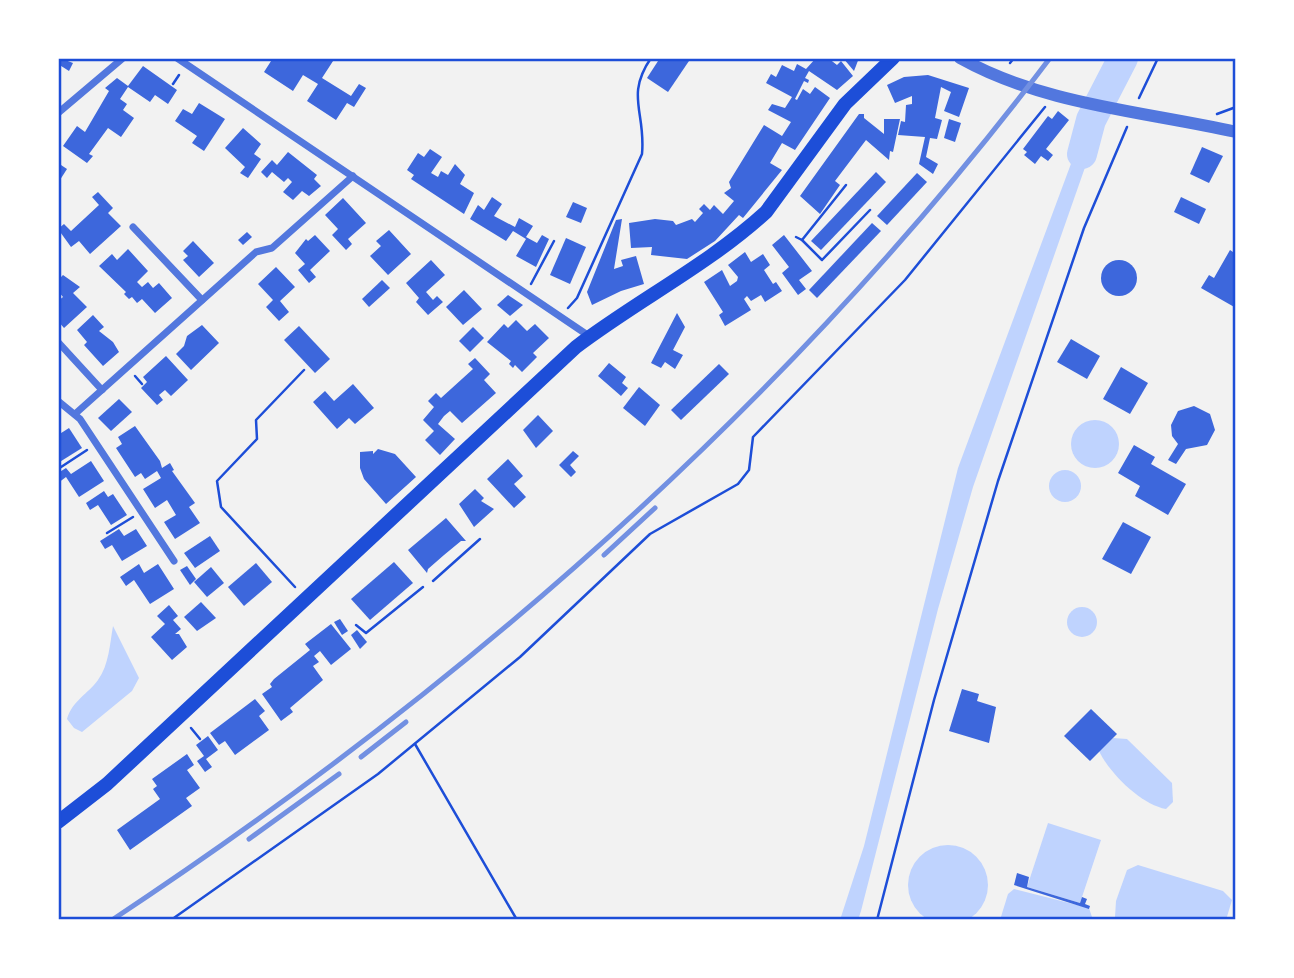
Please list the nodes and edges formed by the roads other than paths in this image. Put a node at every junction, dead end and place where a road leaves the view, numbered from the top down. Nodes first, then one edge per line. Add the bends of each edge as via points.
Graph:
1 (123, 58) edge
2 (177, 58) edge
3 (893, 58) edge
4 (960, 58) edge
5 (58, 113) edge
6 (1236, 132) edge
7 (353, 176) junction
8 (133, 227) dead end
9 (202, 300) junction
10 (590, 337) junction
11 (58, 342) edge
12 (102, 390) junction
13 (58, 401) edge
14 (75, 414) junction
15 (174, 561) dead end
16 (58, 822) edge

1 - 5 street
2 - 7 street
3 - 10 main road via 845,104 758,219 719,252
4 - 6 street via 1027,88
7 - 9 street via 272,248 256,252
7 - 10 street
8 - 9 street
9 - 12 street
10 - 16 main road via 107,784
11 - 12 street
12 - 14 street
13 - 14 street
14 - 15 street

